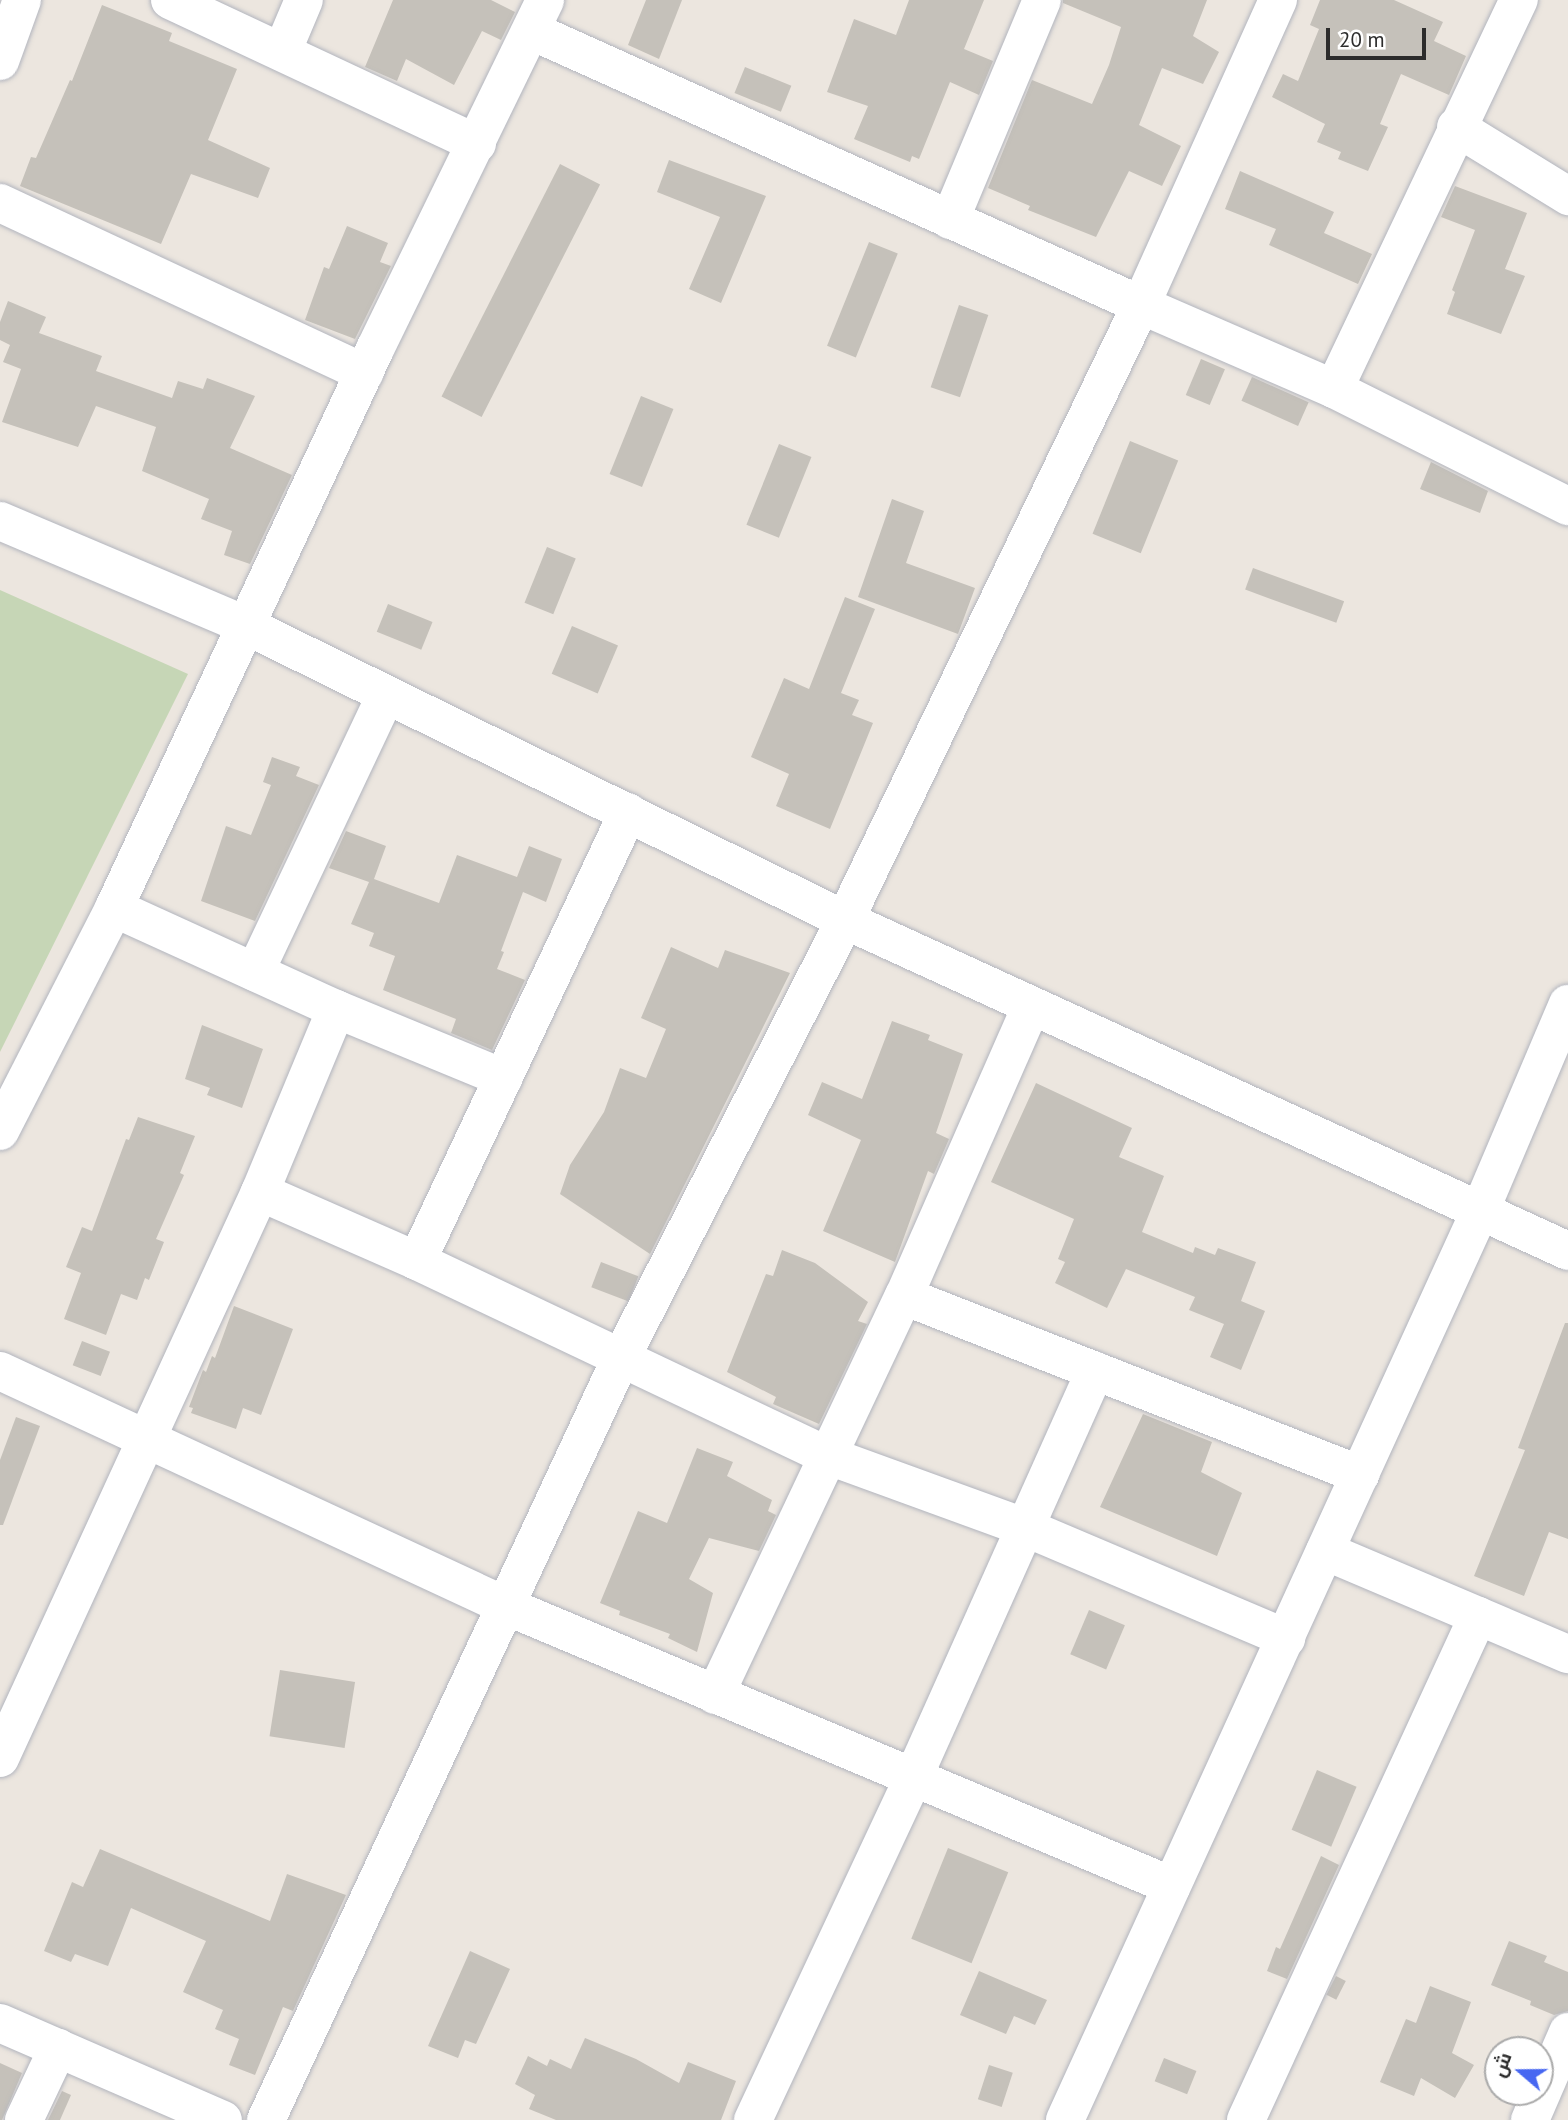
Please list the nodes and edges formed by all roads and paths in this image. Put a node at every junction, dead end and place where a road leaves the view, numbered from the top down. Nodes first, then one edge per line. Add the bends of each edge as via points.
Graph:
1 (22, 0) edge
2 (170, 0) edge
3 (304, 0) edge
4 (1042, 0) edge
5 (1278, 0) edge
6 (1519, 0) edge
7 (539, 15) edge
8 (282, 52) junction
9 (0, 61) edge
10 (1456, 127) junction
11 (477, 144) junction
12 (1568, 196) edge
13 (0, 203) edge
14 (950, 220) junction
15 (1141, 305) junction
16 (364, 373) junction
17 (1334, 389) junction
18 (1568, 506) edge
19 (0, 521) edge
20 (246, 625) junction
21 (386, 695) junction
22 (628, 812) junction
23 (114, 908) junction
24 (845, 920) junction
25 (255, 972) junction
26 (1568, 1004) edge
27 (1031, 1006) junction
28 (336, 1009) junction
29 (503, 1078) junction
30 (0, 1131) edge
31 (260, 1192) junction
32 (1480, 1211) junction
33 (1568, 1251) edge
34 (417, 1261) junction
35 (904, 1296) junction
36 (621, 1358) junction
37 (0, 1371) edge
38 (1095, 1371) junction
39 (146, 1440) junction
40 (826, 1455) junction
41 (1360, 1475) junction
42 (1024, 1527) junction
43 (1325, 1551) junction
44 (506, 1606) junction
45 (1478, 1616) junction
46 (1286, 1638) junction
47 (1568, 1654) edge
48 (715, 1695) junction
49 (0, 1758) edge
50 (913, 1777) junction
51 (1172, 1886) junction
52 (0, 2023) edge
53 (1568, 2032) edge
54 (58, 2048) junction
55 (24, 2120) edge
56 (223, 2120) edge
57 (266, 2120) edge
58 (753, 2120) edge
59 (1065, 2120) edge
60 (1246, 2120) edge
61 (1530, 2120) edge

1 - 9 street
2 - 8 street
3 - 8 street
4 - 14 street
5 - 15 street
6 - 10 street
7 - 11 street
7 - 14 street
8 - 11 street
10 - 12 street
10 - 17 street
11 - 16 street
13 - 16 street
14 - 15 street
15 - 17 street
15 - 24 street
16 - 20 street
17 - 18 street
19 - 20 street
20 - 21 street
20 - 23 street
21 - 22 street
21 - 25 street
22 - 24 street
22 - 29 street
23 - 25 street
23 - 30 street
24 - 27 street
24 - 36 street
25 - 28 street
26 - 32 street
27 - 32 street
27 - 35 street
28 - 29 street
28 - 31 street
29 - 34 street
31 - 34 street
31 - 39 street
32 - 33 street
32 - 41 street
34 - 36 street
35 - 38 street
35 - 40 street
36 - 40 street
36 - 44 street
37 - 39 street
38 - 41 street
38 - 42 street
39 - 44 street
39 - 49 street
40 - 42 street
40 - 48 street
41 - 43 street
42 - 46 street
42 - 50 street
43 - 45 street
43 - 46 street
44 - 48 street
44 - 57 street
45 - 47 street
45 - 60 street
46 - 51 street
48 - 50 street
50 - 51 street
50 - 58 street
51 - 59 street
52 - 54 street
53 - 61 street
54 - 55 street
54 - 56 street

